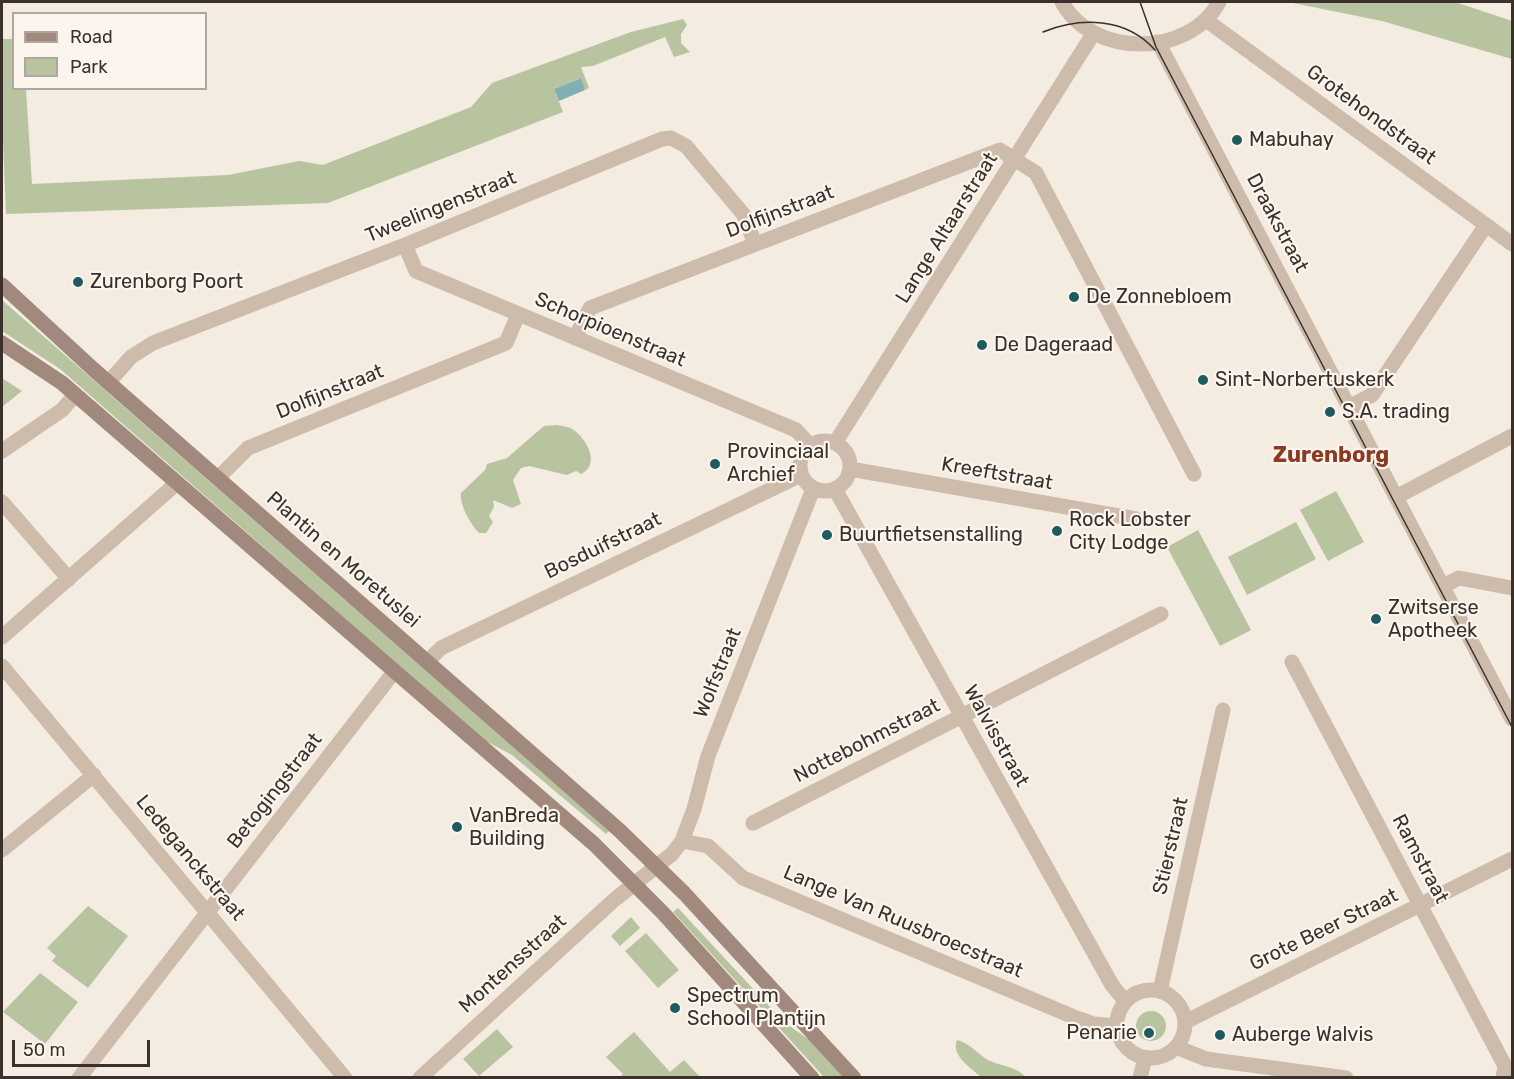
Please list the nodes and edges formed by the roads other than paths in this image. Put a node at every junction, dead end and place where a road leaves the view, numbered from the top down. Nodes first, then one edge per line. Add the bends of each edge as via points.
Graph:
1 (1062, 2) edge
2 (1219, 2) edge
3 (1206, 20) junction
4 (1093, 34) junction
5 (1158, 42) junction
6 (1015, 160) junction
7 (1486, 225) junction
8 (755, 244) junction
9 (1512, 244) edge
10 (405, 245) junction
11 (2, 285) edge
12 (518, 315) junction
13 (575, 338) junction
14 (2, 343) edge
15 (108, 382) junction
16 (75, 395) junction
17 (1349, 407) junction
18 (1512, 436) edge
19 (835, 443) junction
20 (810, 445) junction
21 (2, 451) edge
22 (850, 469) junction
23 (1194, 474) dead end
24 (801, 475) junction
25 (218, 478) junction
26 (177, 483) junction
27 (813, 489) junction
28 (836, 489) junction
29 (1396, 497) junction
30 (2, 502) edge
31 (1136, 519) dead end
32 (69, 579) junction
33 (1443, 586) junction
34 (1512, 588) edge
35 (1161, 614) dead end
36 (2, 637) edge
37 (428, 661) junction
38 (1292, 662) dead end
39 (2, 666) edge
40 (394, 672) junction
41 (1223, 710) dead end
42 (961, 716) junction
43 (1512, 719) edge
44 (94, 775) junction
45 (753, 823) dead end
46 (682, 841) junction
47 (2, 850) edge
48 (1512, 859) edge
49 (657, 867) junction
50 (635, 883) junction
51 (1420, 906) junction
52 (207, 912) junction
53 (1160, 991) junction
54 (1125, 1001) junction
55 (1185, 1022) junction
56 (1116, 1026) junction
57 (1176, 1047) junction
58 (1145, 1058) junction
59 (78, 1077) edge
60 (345, 1077) edge
61 (420, 1077) edge
62 (812, 1077) edge
63 (854, 1077) edge
64 (1140, 1077) edge
65 (1346, 1077) edge
66 (1503, 1077) edge

1 - 4 street via 1076,21
2 - 3 street
3 - 5 street via 1179,37
3 - 7 street, Grotehondstraat
4 - 5 street via 1119,41
4 - 6 street, Lange Altaarstraat
5 - 17 street, Draakstraat
6 - 8 street, Dolfijnstraat via 1000,150
6 - 19 street, Lange Altaarstraat
6 - 23 street via 1036,173
7 - 9 street, Grotehondstraat
7 - 17 street via 1372,395
8 - 10 street, Tweelingenstraat via 744,215 686,146 662,138
8 - 13 street, Dolfijnstraat via 590,308
10 - 12 street, Schorpioenstraat via 416,271
10 - 15 street, Tweelingenstraat via 142,349
11 - 15 main road, Plantin en Moretuslei
12 - 13 street, Schorpioenstraat
12 - 25 street, Dolfijnstraat via 506,343 248,448
13 - 20 street, Schorpioenstraat via 795,430
14 - 16 main road
15 - 25 main road, Plantin en Moretuslei
16 - 21 street via 62,410
16 - 26 main road
17 - 29 street, Draakstraat
18 - 29 street
19 - 20 street via 820,441
19 - 22 street via 847,454
20 - 24 street via 802,455
22 - 28 street
22 - 31 street, Kreeftstraat
24 - 27 street
24 - 37 street, Bosduifstraat via 441,648
25 - 37 main road, Plantin en Moretuslei
26 - 32 street
26 - 40 main road
27 - 28 street
27 - 46 street, Wolfstraat via 708,756
28 - 42 street, Walvisstraat
29 - 33 street, Draakstraat
30 - 32 street
32 - 36 street
33 - 34 street via 1459,578
33 - 43 street, Draakstraat
35 - 42 street, Nottebohmstraat
37 - 49 main road, Plantin en Moretuslei
38 - 51 street, Ramstraat
39 - 44 street, Ledeganckstraat
40 - 50 main road
40 - 52 street, Betogingstraat
41 - 53 street, Stierstraat
42 - 45 street, Nottebohmstraat
42 - 54 street, Walvisstraat via 1112,985
44 - 47 street
44 - 52 street, Ledeganckstraat
46 - 49 street, Wolfstraat
46 - 56 street, Lange Van Ruusbroecstraat via 708,846 743,878 1074,1017
48 - 51 street, Grote Beer Straat
49 - 50 street
49 - 63 main road, Plantin en Moretuslei
50 - 61 street, Montensstraat
50 - 62 main road
51 - 55 street, Grote Beer Straat
51 - 66 street, Ramstraat via 1504,1066
52 - 59 street, Betogingstraat
52 - 60 street, Ledeganckstraat
53 - 54 street via 1141,991
53 - 55 street via 1178,1002
54 - 56 street
55 - 57 street
56 - 58 street via 1125,1047
57 - 58 street via 1167,1054
57 - 65 street via 1206,1059
58 - 64 street

